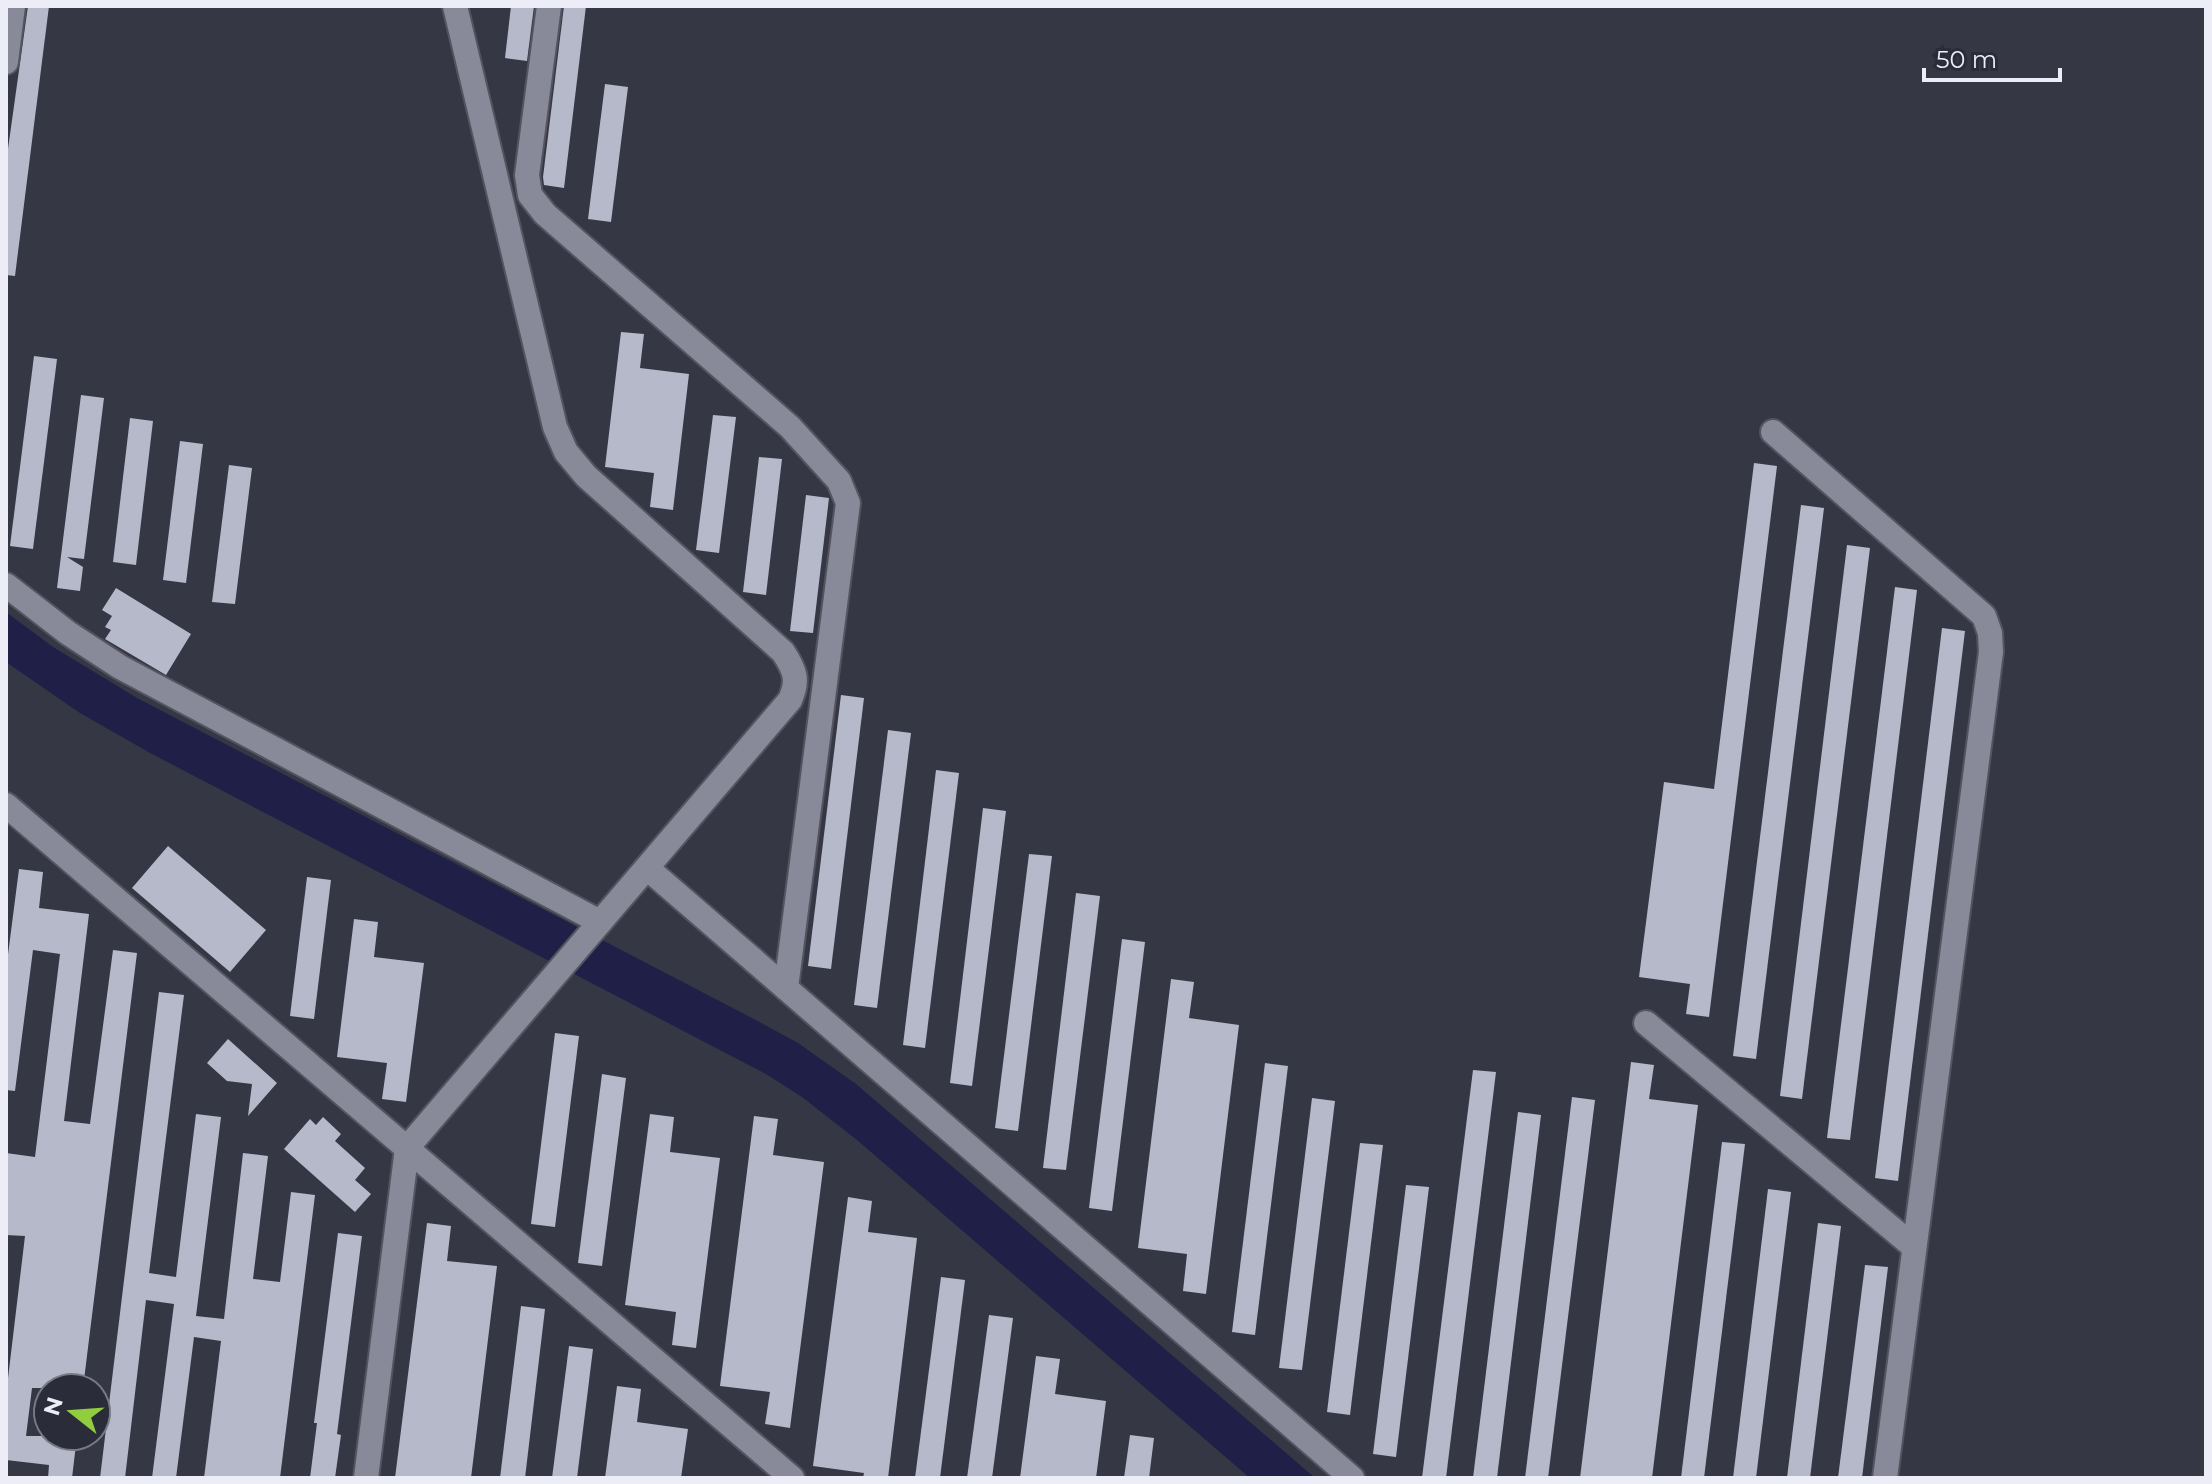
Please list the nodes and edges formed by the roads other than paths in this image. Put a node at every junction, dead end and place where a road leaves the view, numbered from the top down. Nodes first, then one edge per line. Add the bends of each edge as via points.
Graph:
1 (13, 6) edge
2 (455, 6) edge
3 (549, 6) edge
4 (6, 62) edge
5 (1773, 432) dead end
6 (6, 585) edge
7 (6, 805) edge
8 (647, 868) junction
9 (595, 927) junction
10 (786, 988) junction
11 (1646, 1023) dead end
12 (407, 1148) junction
13 (1914, 1247) junction
14 (366, 1478) edge
15 (792, 1478) edge
16 (1352, 1478) edge
17 (1885, 1478) edge

1 - 4 lane
2 - 8 lane via 555,427 566,452 586,476 783,652 794,669 797,684 790,700
3 - 10 lane via 527,175 530,195 545,214 790,427 839,481 848,503
5 - 13 lane via 1984,616 1990,633
6 - 9 lane via 120,667
7 - 12 lane
8 - 9 lane
8 - 10 lane
9 - 12 lane
10 - 16 lane
11 - 13 lane
12 - 14 lane
12 - 15 lane
13 - 17 lane

